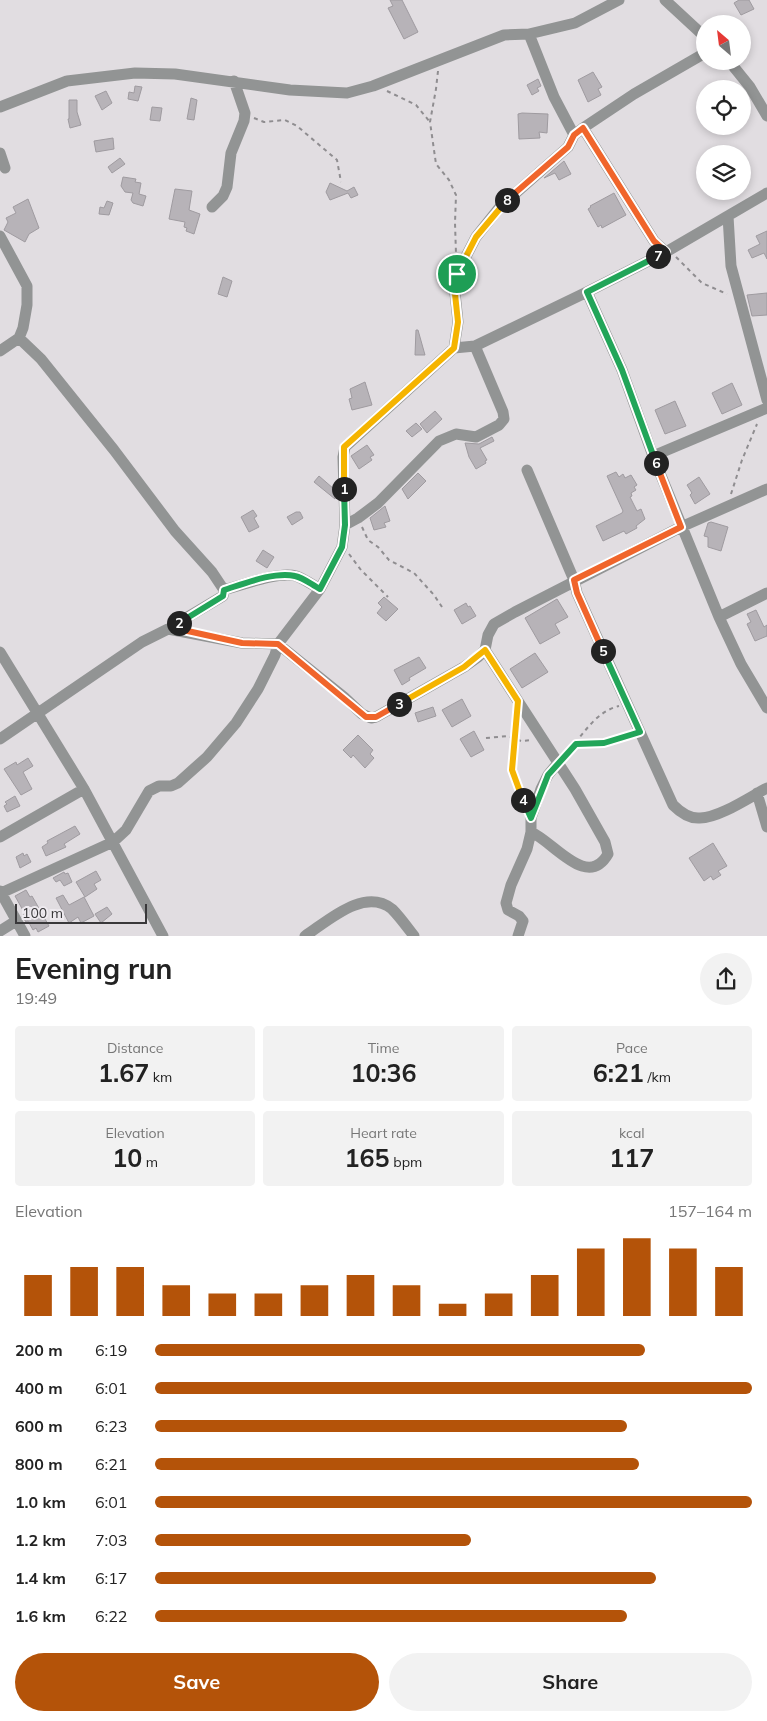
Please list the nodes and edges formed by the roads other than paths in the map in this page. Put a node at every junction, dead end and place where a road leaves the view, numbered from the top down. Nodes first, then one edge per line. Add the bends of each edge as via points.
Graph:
1 (619, 0) edge
2 (665, 0) edge
3 (696, 29) edge
4 (529, 34) junction
5 (696, 58) edge
6 (736, 70) edge
7 (234, 81) junction
8 (0, 107) edge
9 (767, 116) edge
10 (578, 131) junction
11 (0, 153) edge
12 (5, 168) dead end
13 (767, 193) edge
14 (212, 207) dead end
15 (728, 216) junction
16 (0, 236) edge
17 (666, 252) junction
18 (587, 292) junction
19 (19, 338) junction
20 (475, 346) junction
21 (454, 348) junction
22 (0, 351) edge
23 (767, 400) edge
24 (764, 413) edge
25 (653, 456) junction
26 (527, 470) dead end
27 (767, 489) edge
28 (345, 525) junction
29 (681, 527) junction
30 (574, 580) junction
31 (320, 589) junction
32 (224, 590) junction
33 (767, 593) edge
34 (719, 617) junction
35 (174, 628) junction
36 (278, 644) junction
37 (485, 650) junction
38 (0, 652) edge
39 (764, 695) edge
40 (767, 708) edge
41 (37, 714) junction
42 (0, 739) edge
43 (558, 763) junction
44 (84, 789) junction
45 (762, 791) edge
46 (767, 827) edge
47 (531, 832) junction
48 (0, 837) edge
49 (113, 842) junction
50 (0, 892) edge
51 (16, 921) junction
52 (0, 931) edge
53 (159, 934) edge
54 (25, 936) edge
55 (305, 936) edge
56 (414, 936) edge
57 (518, 936) edge

1 - 4 street via 575,23
2 - 3 street
4 - 7 street via 504,35 347,93 290,90
4 - 10 street via 554,98
5 - 10 street
6 - 9 street
7 - 8 street via 135,73 67,81
7 - 14 street via 246,113 231,153 227,187
10 - 17 street via 654,241
10 - 21 street via 568,147 500,207 476,237 457,274 458,322
11 - 12 street
13 - 15 street
15 - 17 street
15 - 23 street via 728,245 739,300
16 - 19 street via 27,286 26,317
17 - 18 street
18 - 20 street
18 - 25 street via 622,370
19 - 22 street
19 - 32 street via 41,360
20 - 21 street
20 - 28 street via 504,412 504,420 499,426 476,437 456,434 440,441 378,503
21 - 28 street via 344,447
24 - 25 street
25 - 29 street
26 - 30 street
27 - 29 street
28 - 31 street via 342,547
29 - 30 street
29 - 34 street
30 - 37 street via 494,624
30 - 45 street via 673,805 686,815 700,818 716,814
31 - 32 street via 291,575
31 - 36 street
32 - 35 street via 223,596
33 - 34 street
34 - 39 street via 741,664
35 - 36 street via 242,643
35 - 41 street via 160,631 142,642
36 - 37 street via 371,718 464,667
36 - 49 street via 258,689 236,723 207,757 178,783 149,791 126,830
37 - 43 street
38 - 41 street
39 - 40 street
41 - 42 street
41 - 44 street
43 - 47 street via 541,789 531,818
43 - 47 street via 605,842 608,854 596,867 586,868 574,864
44 - 48 street
44 - 49 street
45 - 46 street
47 - 57 street via 506,903 508,910 523,921
49 - 50 street
49 - 53 street
50 - 51 street
51 - 52 street
51 - 54 street
55 - 56 street via 349,907 373,902 390,908

